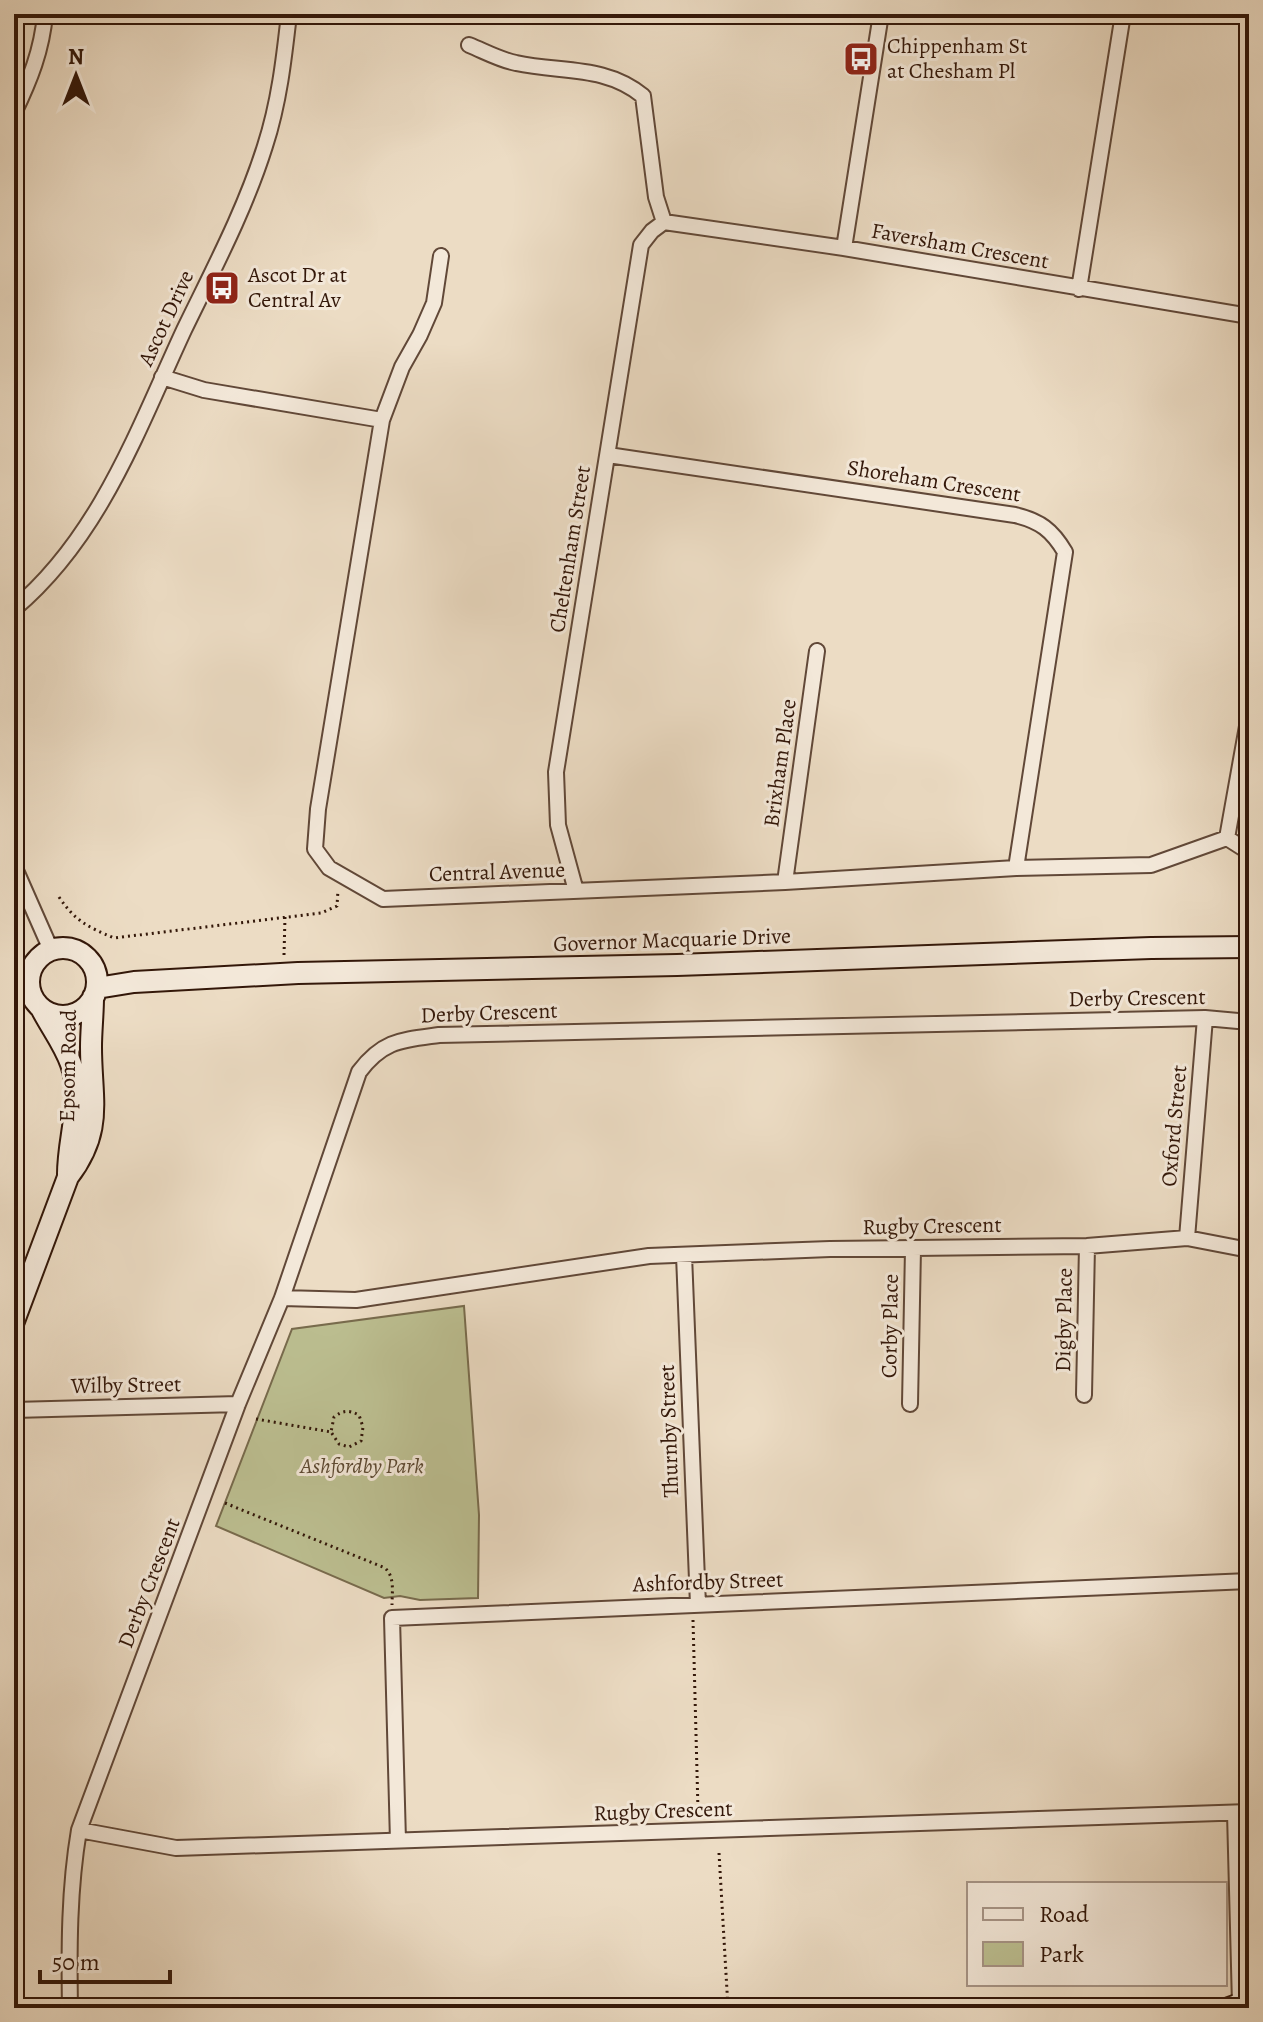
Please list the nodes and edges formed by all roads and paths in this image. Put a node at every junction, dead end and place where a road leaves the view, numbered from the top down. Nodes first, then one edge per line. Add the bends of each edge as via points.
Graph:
1 (45, 14) edge
2 (289, 14) edge
3 (880, 14) edge
4 (1123, 14) edge
5 (469, 45) dead end
6 (14, 73) edge
7 (30, 79) junction
8 (14, 113) edge
9 (664, 222) junction
10 (844, 248) junction
11 (441, 256) dead end
12 (1079, 289) junction
13 (1249, 316) edge
14 (162, 377) junction
15 (382, 420) junction
16 (608, 455) junction
17 (14, 609) edge
18 (817, 651) dead end
19 (1249, 715) edge
20 (1227, 838) junction
21 (1249, 852) edge
22 (14, 866) edge
23 (1016, 868) junction
24 (785, 882) junction
25 (339, 887) dead end
26 (576, 891) junction
27 (59, 897) dead end
28 (285, 917) junction
29 (14, 927) edge
30 (1249, 947) edge
31 (14, 950) edge
32 (51, 950) junction
33 (284, 955) dead end
34 (95, 993) junction
35 (28, 996) edge
36 (1205, 1018) junction
37 (1249, 1022) edge
38 (68, 1177) junction
39 (1187, 1238) junction
40 (1087, 1246) junction
41 (913, 1249) junction
42 (1249, 1250) edge
43 (684, 1255) junction
44 (282, 1298) junction
45 (14, 1321) edge
46 (1084, 1395) dead end
47 (238, 1404) junction
48 (910, 1404) dead end
49 (14, 1410) edge
50 (256, 1419) dead end
51 (331, 1432) junction
52 (225, 1503) dead end
53 (1249, 1581) edge
54 (698, 1605) junction
55 (392, 1618) junction
56 (698, 1810) dead end
57 (1242, 1813) edge
58 (79, 1830) junction
59 (398, 1841) junction
60 (719, 1853) dead end
61 (1239, 2006) edge
62 (70, 2008) edge
63 (728, 2008) edge

1 - 7 street
2 - 14 street, Ascot Drive via 266,145
3 - 10 street
4 - 12 street
5 - 9 street via 513,63 609,75 643,96
6 - 7 street
7 - 8 street
9 - 10 street, Faversham Crescent
9 - 16 street, Cheltenham Street via 641,245
10 - 12 street, Faversham Crescent
11 - 15 street, Central Avenue via 434,303
12 - 13 street, Faversham Crescent
14 - 15 street via 204,390
14 - 17 street, Ascot Drive via 95,515 60,564
15 - 26 street, Central Avenue via 315,849 329,868 383,899
16 - 23 street, Shoreham Crescent via 1015,515 1036,520 1059,542 1065,552
16 - 26 street, Cheltenham Street via 556,772 558,825
18 - 24 street, Brixham Place
19 - 20 street
20 - 21 street
20 - 23 street, Central Avenue via 1151,865
22 - 32 street
23 - 24 street, Central Avenue
24 - 26 street, Central Avenue
25 - 28 path via 337,906
27 - 28 path via 88,927 114,938
28 - 33 path
29 - 31 path
30 - 34 main road, Governor Macquarie Drive via 298,973 134,982
32 - 34 main road via 81,953 94,968
32 - 35 main road via 30,971
34 - 35 main road via 87,1006 60,1016
34 - 38 main road, Epsom Road via 94,1109 84,1157
35 - 38 main road, Epsom Road via 67,1054 75,1080
36 - 37 street, Derby Crescent
36 - 39 street, Oxford Street
36 - 44 street, Derby Crescent via 439,1035 386,1044 359,1072
38 - 45 main road, Epsom Road
39 - 40 street, Rugby Crescent
39 - 42 street, Rugby Crescent
40 - 41 street, Rugby Crescent
40 - 46 street, Digby Place
41 - 43 street, Rugby Crescent
41 - 48 street, Corby Place
43 - 44 street, Rugby Crescent via 356,1300
43 - 54 street, Thurnby Street
44 - 47 street, Derby Crescent
47 - 49 street, Wilby Street
47 - 58 street, Derby Crescent
50 - 51 path
51 - 51 path via 334,1417 343,1411 359,1415 361,1441 349,1447 339,1444
52 - 55 path via 385,1568 392,1580
53 - 54 street, Ashfordby Street
54 - 55 street, Ashfordby Street
54 - 56 path via 693,1622
55 - 59 street
57 - 59 street, Rugby Crescent
57 - 61 street
58 - 59 street, Rugby Crescent via 176,1848
58 - 62 street, Derby Crescent via 69,1929
60 - 63 path

